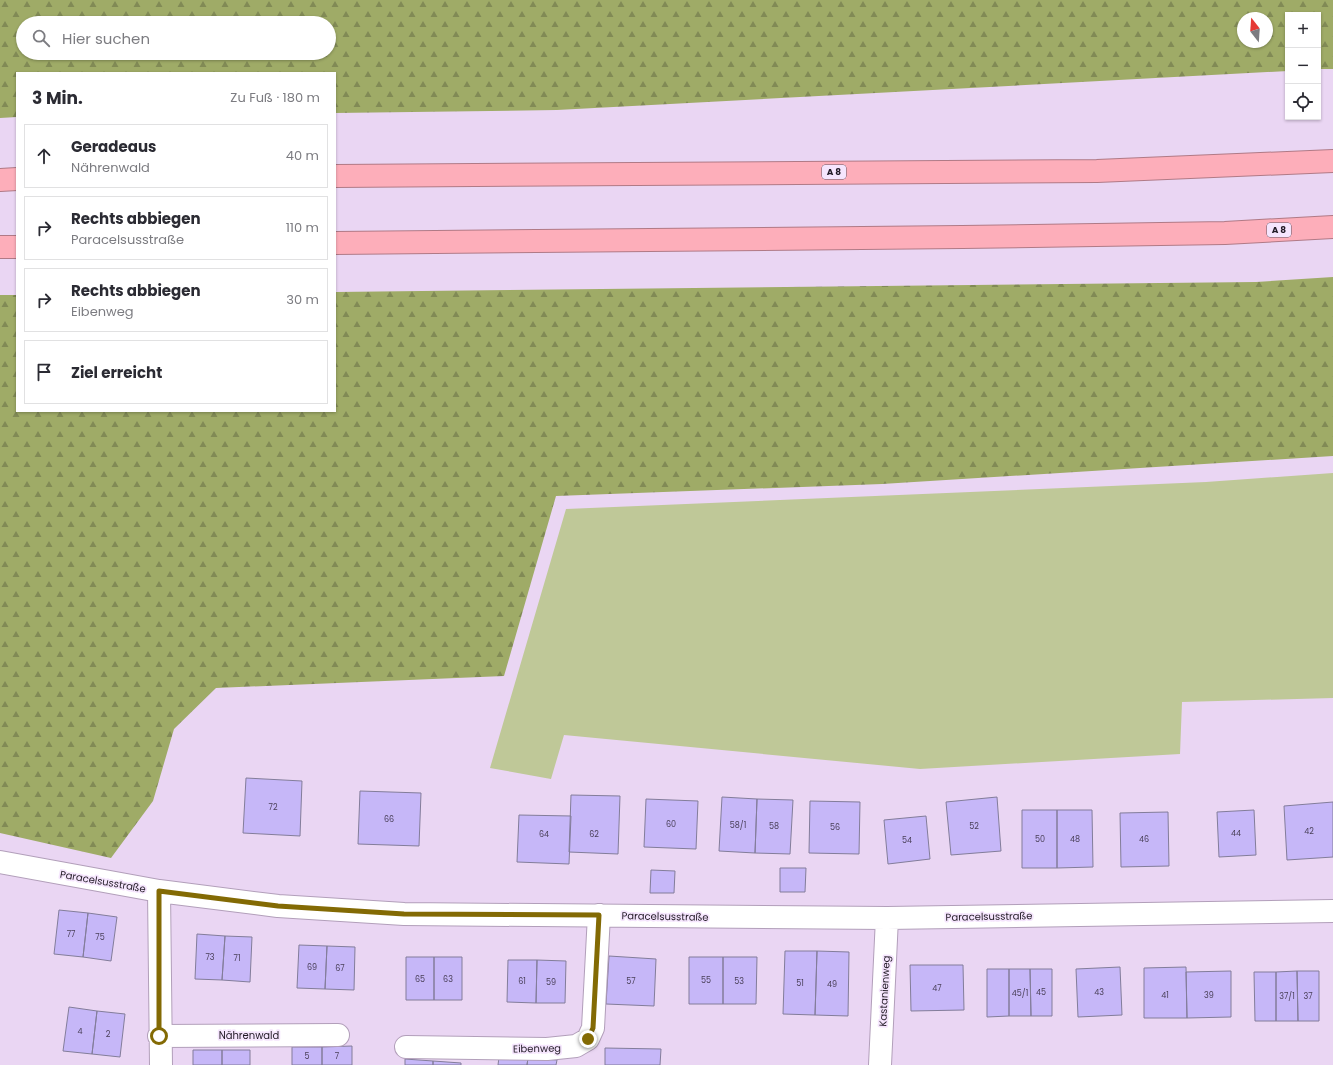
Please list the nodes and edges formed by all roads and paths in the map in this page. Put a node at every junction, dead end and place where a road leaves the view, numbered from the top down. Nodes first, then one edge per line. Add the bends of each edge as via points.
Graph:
1 (1333, 161) edge
2 (336, 176) edge
3 (16, 179) edge
4 (0, 180) edge
5 (1333, 227) edge
6 (336, 243) edge
7 (0, 247) edge
8 (16, 247) edge
9 (0, 862) edge
10 (159, 891) junction
11 (1333, 911) edge
12 (599, 915) junction
13 (888, 918) junction
14 (338, 1035) dead end
15 (159, 1036) junction
16 (406, 1047) dead end
17 (161, 1065) edge
18 (880, 1065) edge

1 - 2 highway, A 8 via 1097,171
3 - 4 highway
5 - 6 highway, A 8 via 1225,233
7 - 8 highway
9 - 10 street, Paracelsusstraße
10 - 12 street, Paracelsusstraße via 278,906 404,914
10 - 15 street
11 - 13 street, Paracelsusstraße
12 - 13 street, Paracelsusstraße
12 - 16 street, Eibenweg via 593,1028 588,1039 576,1046 547,1049
13 - 18 street, Kastanienweg
14 - 15 street, Nährenwald
15 - 17 street

